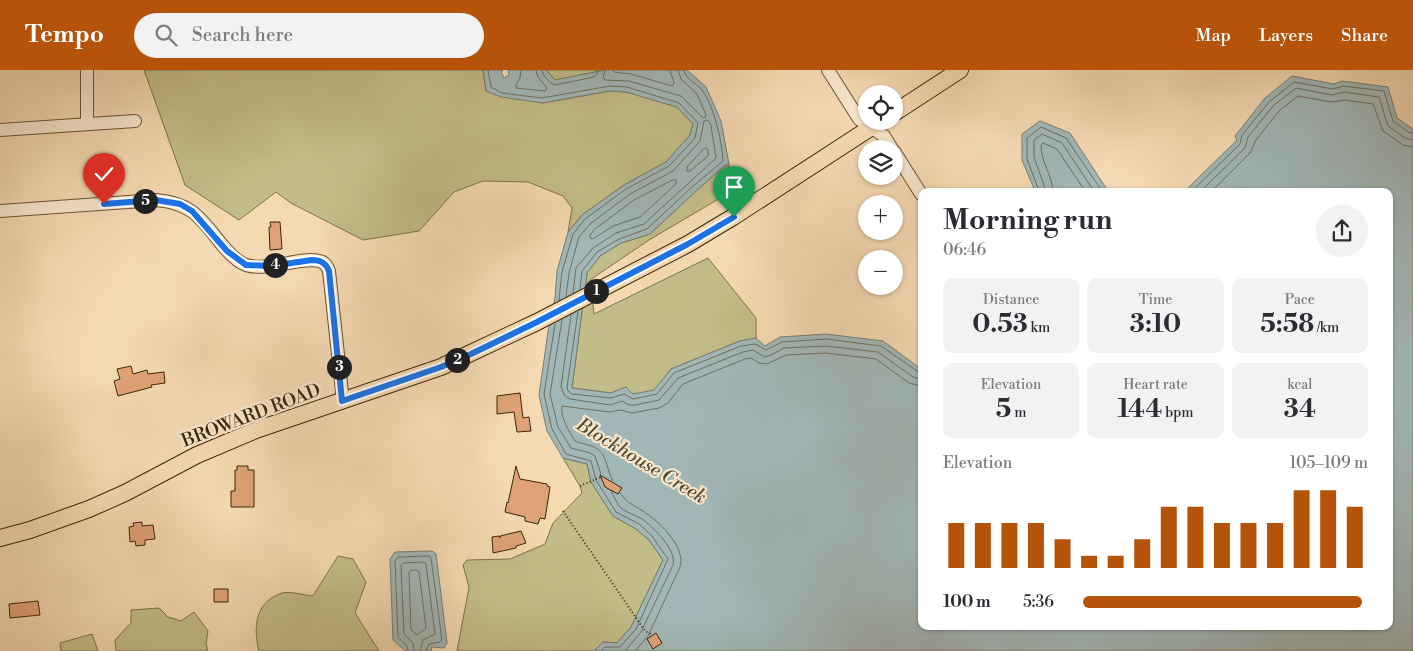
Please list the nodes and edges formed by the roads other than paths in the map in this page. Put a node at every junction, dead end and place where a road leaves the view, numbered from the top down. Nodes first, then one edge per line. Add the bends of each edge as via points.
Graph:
1 (87, 70) edge
2 (828, 70) edge
3 (960, 70) edge
4 (903, 107) edge
5 (858, 117) edge
6 (135, 121) dead end
7 (87, 124) junction
8 (0, 130) edge
9 (867, 130) edge
10 (903, 166) edge
11 (918, 189) edge
12 (0, 211) edge
13 (342, 401) junction
14 (0, 538) edge

1 - 7 street
2 - 5 street
3 - 4 main road
6 - 7 street
7 - 8 street
9 - 13 main road, BROWARD ROAD via 688,244 537,322 441,367
10 - 11 street
12 - 13 street via 156,200 180,204 192,211 227,251 246,265 271,266 312,260 327,265
13 - 14 main road, BROWARD ROAD via 224,443 89,509

